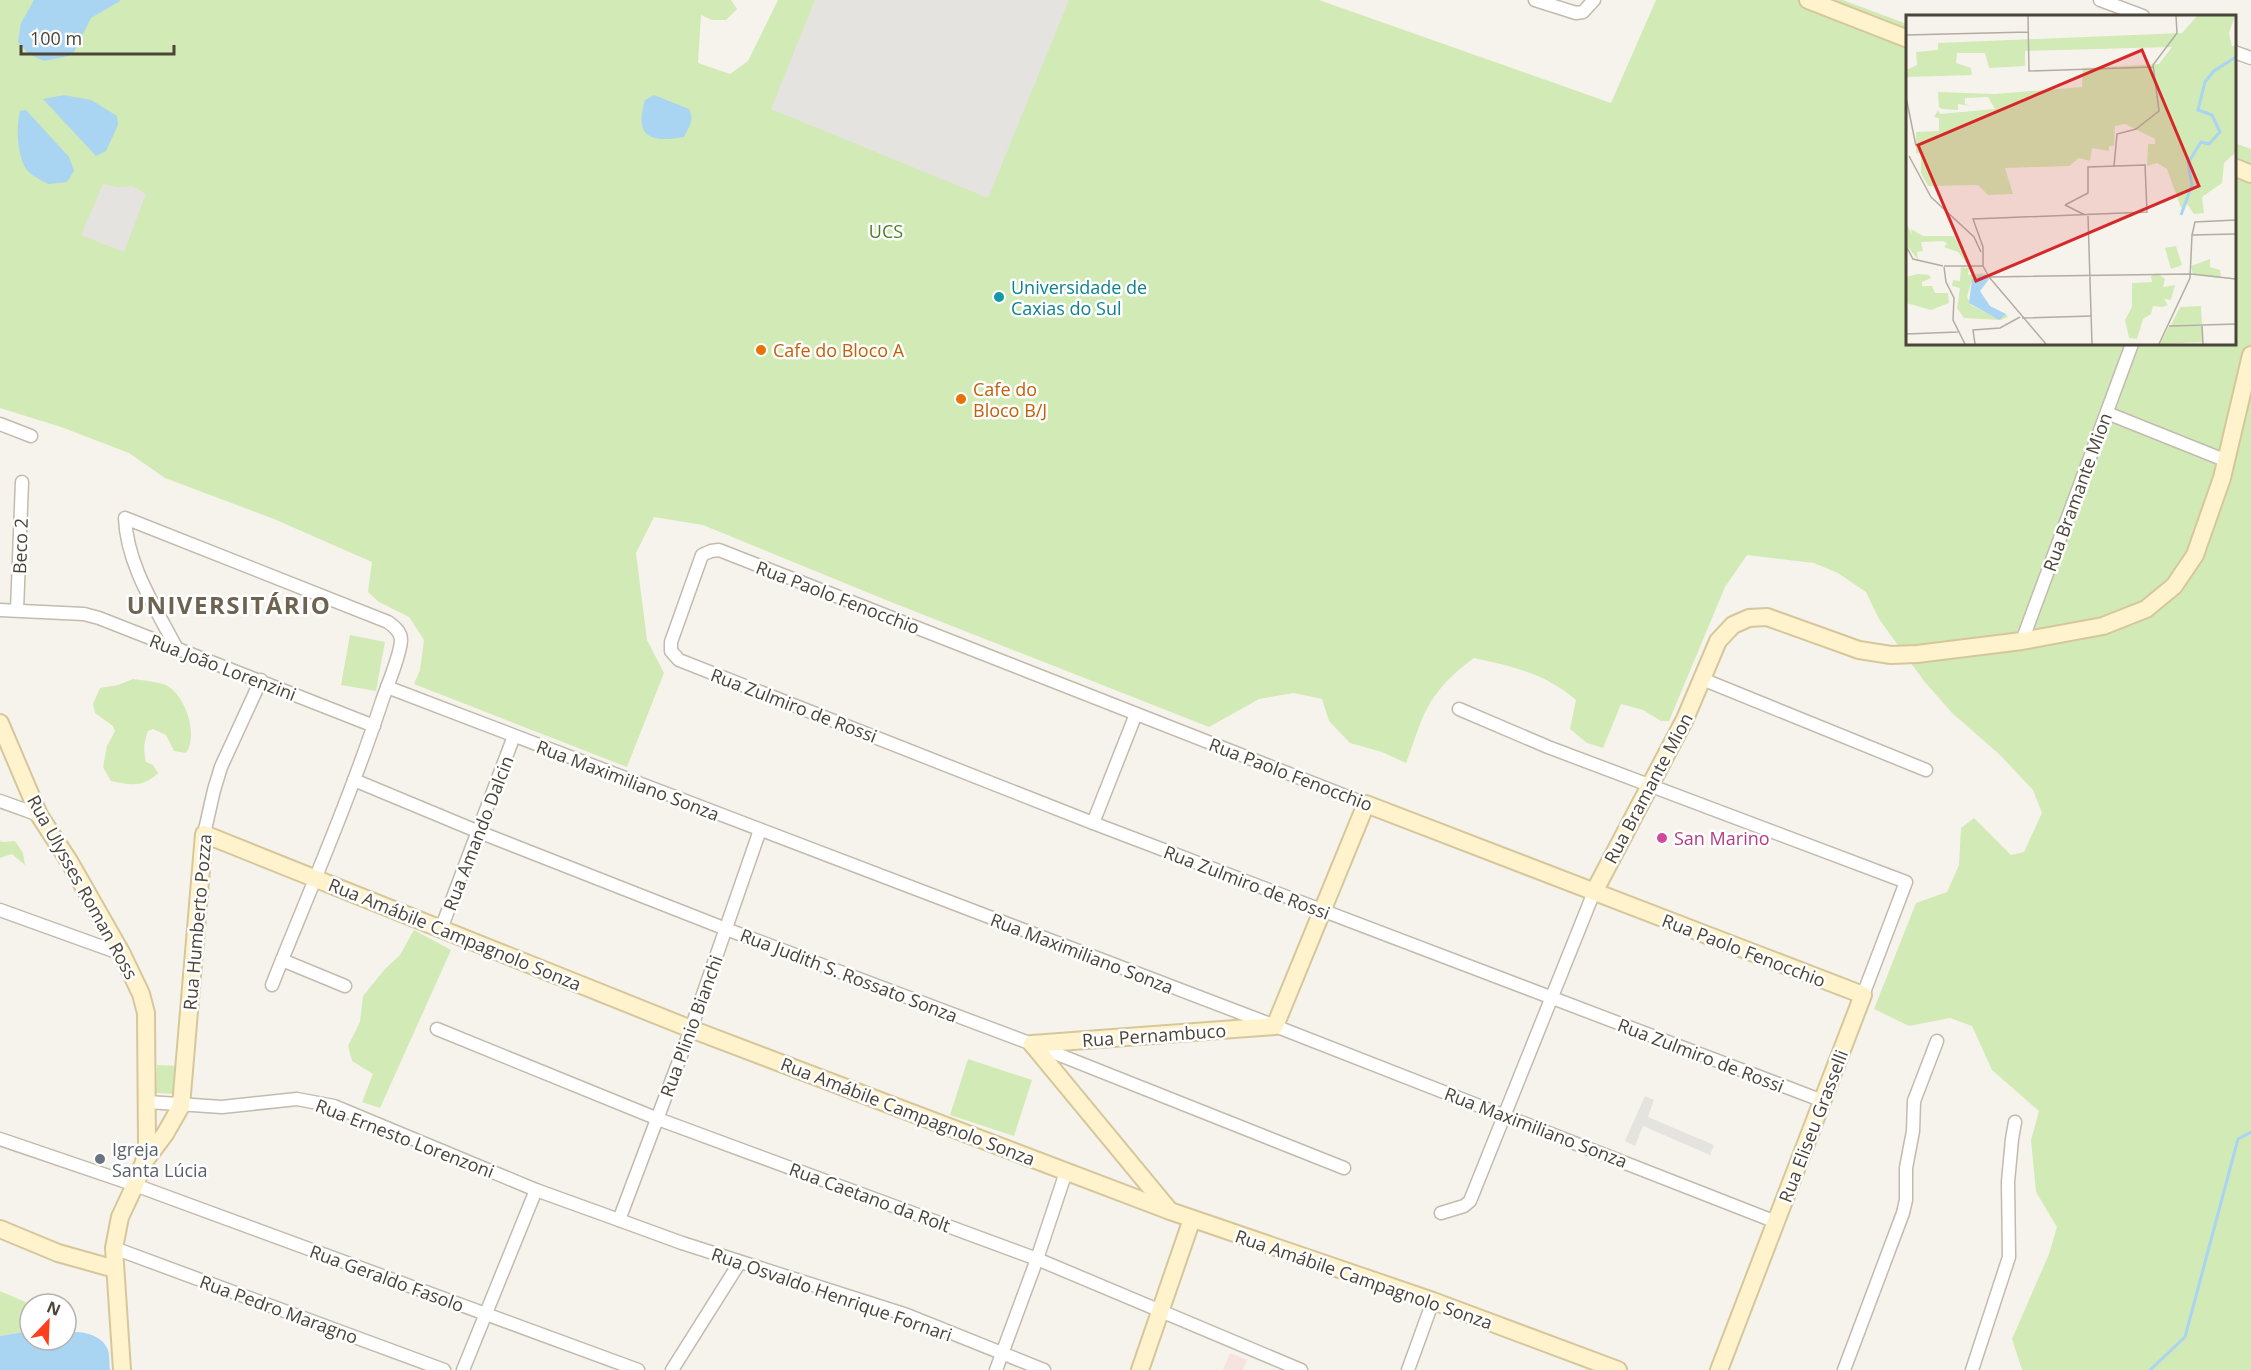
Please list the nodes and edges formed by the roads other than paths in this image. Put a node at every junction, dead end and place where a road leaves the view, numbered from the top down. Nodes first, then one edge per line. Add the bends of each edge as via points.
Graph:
1 (1534, 0) edge
2 (1594, 0) edge
3 (1808, 0) edge
4 (2100, 0) edge
5 (2140, 15) edge
6 (1906, 38) edge
7 (2236, 52) edge
8 (2251, 58) edge
9 (2236, 167) edge
10 (2251, 174) edge
11 (2132, 345) edge
12 (2251, 355) edge
13 (2107, 413) junction
14 (0, 424) edge
15 (31, 436) dead end
16 (2227, 461) junction
17 (22, 482) dead end
18 (0, 610) edge
19 (17, 610) junction
20 (2022, 641) junction
21 (178, 651) junction
22 (674, 656) joint
23 (261, 680) junction
24 (1702, 680) junction
25 (387, 687) junction
26 (1459, 709) dead end
27 (1136, 714) junction
28 (0, 723) edge
29 (374, 726) junction
30 (514, 736) junction
31 (1926, 770) dead end
32 (354, 780) junction
33 (1649, 786) junction
34 (0, 801) edge
35 (1366, 804) junction
36 (39, 815) junction
37 (1093, 823) junction
38 (760, 831) junction
39 (479, 832) junction
40 (204, 834) junction
41 (315, 878) junction
42 (1594, 892) junction
43 (0, 910) edge
44 (1323, 911) junction
45 (441, 929) junction
46 (726, 929) junction
47 (122, 954) junction
48 (282, 960) junction
49 (272, 985) dead end
50 (345, 986) dead end
51 (1863, 995) junction
52 (1551, 999) junction
53 (1275, 1026) junction
54 (437, 1029) dead end
55 (691, 1029) junction
56 (1937, 1041) dead end
57 (1032, 1044) junction
58 (1823, 1101) junction
59 (148, 1102) junction
60 (181, 1106) junction
61 (1506, 1116) junction
62 (658, 1119) junction
63 (2016, 1122) dead end
64 (0, 1139) edge
65 (144, 1162) junction
66 (1344, 1168) dead end
67 (1066, 1172) junction
68 (135, 1185) junction
69 (536, 1190) junction
70 (1170, 1211) junction
71 (1441, 1213) dead end
72 (1192, 1219) junction
73 (619, 1220) junction
74 (1776, 1222) junction
75 (0, 1229) edge
76 (114, 1248) junction
77 (1037, 1259) junction
78 (740, 1262) junction
79 (114, 1269) junction
80 (1432, 1302) junction
81 (1162, 1311) junction
82 (485, 1314) junction
83 (1002, 1354) junction
84 (122, 1370) edge
85 (444, 1370) edge
86 (463, 1370) edge
87 (638, 1370) edge
88 (672, 1370) edge
89 (996, 1370) edge
90 (1044, 1370) edge
91 (1140, 1370) edge
92 (1301, 1370) edge
93 (1408, 1370) edge
94 (1618, 1370) edge
95 (1719, 1370) edge
96 (1844, 1370) edge
97 (1972, 1370) edge

1 - 2 street via 1576,14
3 - 6 street
4 - 5 street
7 - 8 street
9 - 10 street
11 - 13 street, Rua Bramante Mion
12 - 16 street, Rua Bramante Mion
13 - 16 street
13 - 20 street, Rua Bramante Mion
14 - 15 street
16 - 20 street, Rua Bramante Mion via 2195,555 2174,586 2146,609 2103,626
17 - 19 street, Beco 2
18 - 19 street, Rua João Lorenzini
19 - 21 street, Rua João Lorenzini via 84,614
20 - 24 street, Rua Bramante Mion via 1891,655 1859,650 1767,617 1749,618 1733,625 1718,641
21 - 23 street, Rua João Lorenzini
21 - 25 street via 135,567 126,539 125,518 388,622 398,629 401,640
22 - 27 street, Rua Paolo Fenocchio via 671,642 702,555 719,550
22 - 37 street, Rua Zulmiro de Rossi
23 - 29 street, Rua João Lorenzini
23 - 40 street, Rua Humberto Pozza via 221,767
24 - 31 street
24 - 33 street, Rua Bramante Mion
25 - 29 street
25 - 30 street, Rua Maximiliano Sonza
26 - 33 street
27 - 35 street, Rua Paolo Fenocchio
27 - 37 street
28 - 36 street, Rua Ulysses Roman Ross
29 - 32 street
30 - 38 street, Rua Maximiliano Sonza
30 - 39 street, Rua Amando Dalcin
32 - 39 street, Rua Judith S. Rossato Sonza
32 - 41 street
33 - 42 street, Rua Bramante Mion
33 - 51 street, Rua Eliseu Grasselli via 1906,882
34 - 36 street
35 - 42 street, Rua Paolo Fenocchio
35 - 44 street
36 - 47 street, Rua Ulysses Roman Ross
37 - 44 street, Rua Zulmiro de Rossi
38 - 46 street, Rua Plinio Bianchi
38 - 53 street, Rua Maximiliano Sonza
39 - 45 street, Rua Amando Dalcin
39 - 46 street, Rua Judith S. Rossato Sonza
40 - 41 street, Rua Amábile Campagnolo Sonza
40 - 60 street, Rua Humberto Pozza
41 - 45 street, Rua Amábile Campagnolo Sonza
41 - 48 street
42 - 51 street, Rua Paolo Fenocchio
42 - 52 street, Rua Bramante Mion
43 - 47 street
44 - 52 street, Rua Zulmiro de Rossi
44 - 53 street
45 - 55 street, Rua Amábile Campagnolo Sonza
46 - 55 street, Rua Plinio Bianchi
46 - 57 street, Rua Judith S. Rossato Sonza
47 - 59 street, Rua Ulysses Roman Ross via 146,1013
48 - 49 street
48 - 50 street
51 - 58 street, Rua Eliseu Grasselli
52 - 58 street, Rua Zulmiro de Rossi
52 - 61 street, Rua Bramante Mion
53 - 57 street, Rua Pernambuco
53 - 61 street, Rua Maximiliano Sonza
54 - 62 street, Rua Caetano da Rolt
55 - 62 street, Rua Plinio Bianchi
55 - 67 street, Rua Amábile Campagnolo Sonza
56 - 96 street via 1914,1101 1903,1213
57 - 66 street, Rua Judith S. Rossato Sonza
57 - 70 street
58 - 74 street, Rua Eliseu Grasselli
59 - 60 street, Rua Ernesto Lorenzoni
59 - 65 street, Rua Ulysses Roman Ross
60 - 65 street, Rua Humberto Pozza
60 - 69 street, Rua Ernesto Lorenzoni via 316,1101
61 - 71 street, Rua Bramante Mion via 1470,1201
61 - 74 street, Rua Maximiliano Sonza
62 - 73 street, Rua Plinio Bianchi
62 - 77 street, Rua Caetano da Rolt
63 - 97 street via 2008,1182 2009,1257
64 - 68 street, Rua Geraldo Fasolo
65 - 68 street
67 - 70 street, Rua Amábile Campagnolo Sonza
67 - 77 street
68 - 76 street via 120,1217
68 - 82 street, Rua Geraldo Fasolo
69 - 73 street, Rua Ernesto Lorenzoni
69 - 82 street
70 - 72 street, Rua Amábile Campagnolo Sonza
72 - 80 street, Rua Amábile Campagnolo Sonza
72 - 81 street
73 - 78 street, Rua Osvaldo Henrique Fornari
74 - 95 street, Rua Eliseu Grasselli
75 - 79 street via 58,1253
76 - 79 street
76 - 85 street, Rua Pedro Maragno
77 - 81 street, Rua Caetano da Rolt
77 - 83 street
78 - 83 street, Rua Osvaldo Henrique Fornari via 907,1316
78 - 88 street
79 - 84 street
80 - 93 street
80 - 94 street, Rua Amábile Campagnolo Sonza
81 - 91 street
81 - 92 street, Rua Caetano da Rolt
82 - 86 street
82 - 87 street, Rua Geraldo Fasolo
83 - 89 street
83 - 90 street, Rua Osvaldo Henrique Fornari

